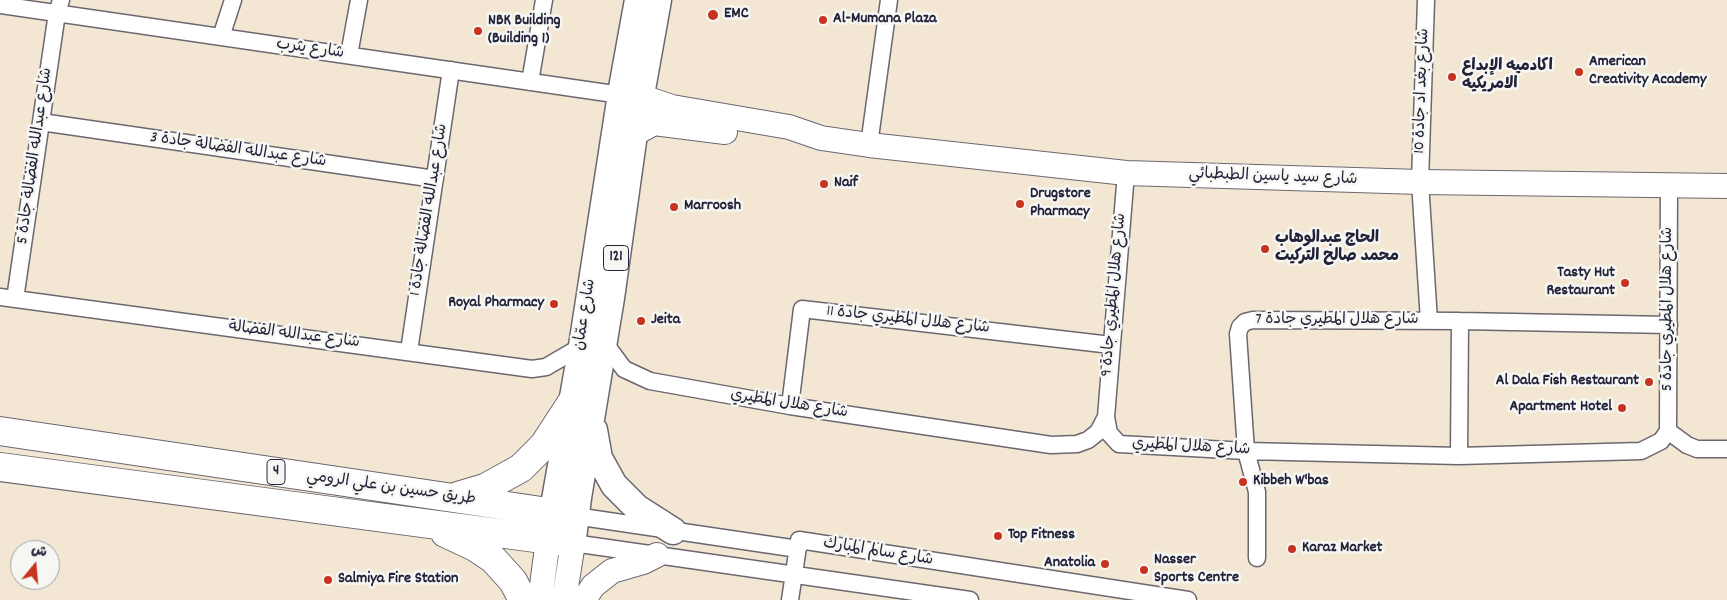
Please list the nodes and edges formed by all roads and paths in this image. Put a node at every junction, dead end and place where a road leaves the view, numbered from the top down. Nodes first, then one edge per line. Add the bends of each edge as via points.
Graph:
1 (233, 0) edge
2 (359, 0) edge
3 (544, 0) edge
4 (638, 0) edge
5 (658, 0) edge
6 (889, 0) edge
7 (1426, 0) edge
8 (0, 5) edge
9 (59, 6) edge
10 (220, 37) junction
11 (349, 55) junction
12 (451, 70) junction
13 (530, 82) junction
14 (631, 93) junction
15 (41, 122) junction
16 (634, 134) junction
17 (821, 138) junction
18 (868, 146) junction
19 (1126, 173) junction
20 (435, 179) junction
21 (1420, 182) junction
22 (1669, 186) junction
23 (1727, 186) edge
24 (7, 298) edge
25 (1429, 321) junction
26 (1460, 321) junction
27 (1669, 325) junction
28 (593, 344) junction
29 (1111, 345) junction
30 (408, 351) junction
31 (790, 406) junction
32 (582, 408) junction
33 (1106, 417) junction
34 (0, 431) edge
35 (1668, 432) junction
36 (83, 444) junction
37 (0, 446) edge
38 (1727, 449) edge
39 (1246, 450) junction
40 (1459, 456) junction
41 (0, 467) edge
42 (307, 477) junction
43 (449, 498) junction
44 (303, 506) junction
45 (564, 515) junction
46 (424, 523) junction
47 (681, 532) junction
48 (560, 542) junction
49 (798, 549) junction
50 (658, 555) junction
51 (1257, 558) dead end
52 (689, 559) junction
53 (794, 573) junction
54 (522, 600) edge
55 (540, 600) edge
56 (564, 600) edge
57 (584, 600) edge
58 (790, 600) edge
59 (970, 600) edge
60 (1188, 600) edge

1 - 10 street
2 - 11 street
3 - 13 street
4 - 14 main road, شارع عمّان / 121
5 - 14 main road, شارع عمّان / 121
6 - 18 street
7 - 21 street, شارع بغد اد جادة 10
8 - 9 street, شارع يثرب
9 - 10 street, شارع يثرب
9 - 15 street, شارع عبدالله الفضالة جادة 5
10 - 11 street, شارع يثرب
11 - 12 street, شارع يثرب
12 - 13 street, شارع يثرب
12 - 20 street, شارع عبدالله الفضالة جادة 1
13 - 14 street, شارع يثرب
14 - 16 main road, شارع عمّان / 121
14 - 17 street, شارع سيد ياسين الطبطبائي via 672,107 789,127
14 - 28 main road, شارع عمّان / 121
15 - 20 street, شارع عبدالله الفضالة جادة 3
15 - 24 street, شارع عبدالله الفضالة جادة 5
16 - 17 street, شارع سيد ياسين الطبطبائي via 654,123 788,142
16 - 28 main road, شارع عمّان / 121
17 - 18 street, شارع سيد ياسين الطبطبائي
18 - 19 street, شارع سيد ياسين الطبطبائي
19 - 21 street, شارع سيد ياسين الطبطبائي
19 - 29 street, شارع هلال المطيري جادة 9
20 - 30 street, شارع عبدالله الفضالة جادة 1
21 - 22 street, شارع سيد ياسين الطبطبائي
21 - 25 street, شارع هلال المطيري جادة 7
22 - 23 street, شارع سيد ياسين الطبطبائي
22 - 27 street, شارع هلال المطيري جادة 5
24 - 30 street, شارع عبدالله الفضالة
25 - 26 street, شارع هلال المطيري جادة 7
25 - 39 street, شارع هلال المطيري جادة 7 via 1245,322 1238,334
26 - 27 street, شارع هلال المطيري جادة 7
26 - 40 street
27 - 35 street, شارع هلال المطيري جادة 5
28 - 30 street, شارع عبدالله الفضالة via 546,367 532,369
28 - 31 street, شارع هلال المطيري via 634,375 650,381
28 - 32 main road, شارع عمّان / 121
29 - 31 street, شارع هلال المطيري جادة 11 via 802,310
29 - 33 street, شارع هلال المطيري جادة 9
31 - 33 street, شارع هلال المطيري via 1051,445 1088,440 1098,432
32 - 43 highway via 521,468 485,488
32 - 45 main road, شارع عمّان / 121
32 - 47 main road via 599,458 614,485 637,508
33 - 39 street, شارع هلال المطيري via 1109,433 1114,440 1125,445
34 - 36 highway, طريق حسين بن علي الرومي / 4
35 - 38 street via 1697,449
35 - 40 street, شارع هلال المطيري via 1652,448 1641,451
36 - 37 highway via 36,451
36 - 42 highway, طريق حسين بن علي الرومي / 4
39 - 40 street, شارع هلال المطيري
39 - 51 street, شارع هلال المطيري جادة 7 via 1257,492
41 - 44 highway, طريق حسين بن علي الرومي / 4
42 - 43 highway, طريق حسين بن علي الرومي / 4
42 - 44 highway
43 - 45 highway, طريق حسين بن علي الرومي / 4
44 - 46 highway, طريق حسين بن علي الرومي / 4
45 - 47 street, شارع سالم المبارك
45 - 48 main road, شارع عمّان / 121
46 - 48 highway, طريق حسين بن علي الرومي / 4
46 - 54 highway via 493,559 513,581
47 - 49 street, شارع سالم المبارك
47 - 52 street via 677,546 679,552
48 - 50 street, شارع سالم المبارك
48 - 55 street, شارع عمّان / 121
48 - 56 street, شارع عمّان / 121
49 - 53 street
49 - 60 street, شارع سالم المبارك via 799,540
50 - 52 street, شارع سالم المبارك
50 - 57 street via 612,571 593,586
52 - 53 street, شارع سالم المبارك
53 - 58 street
53 - 59 street, شارع سالم المبارك

